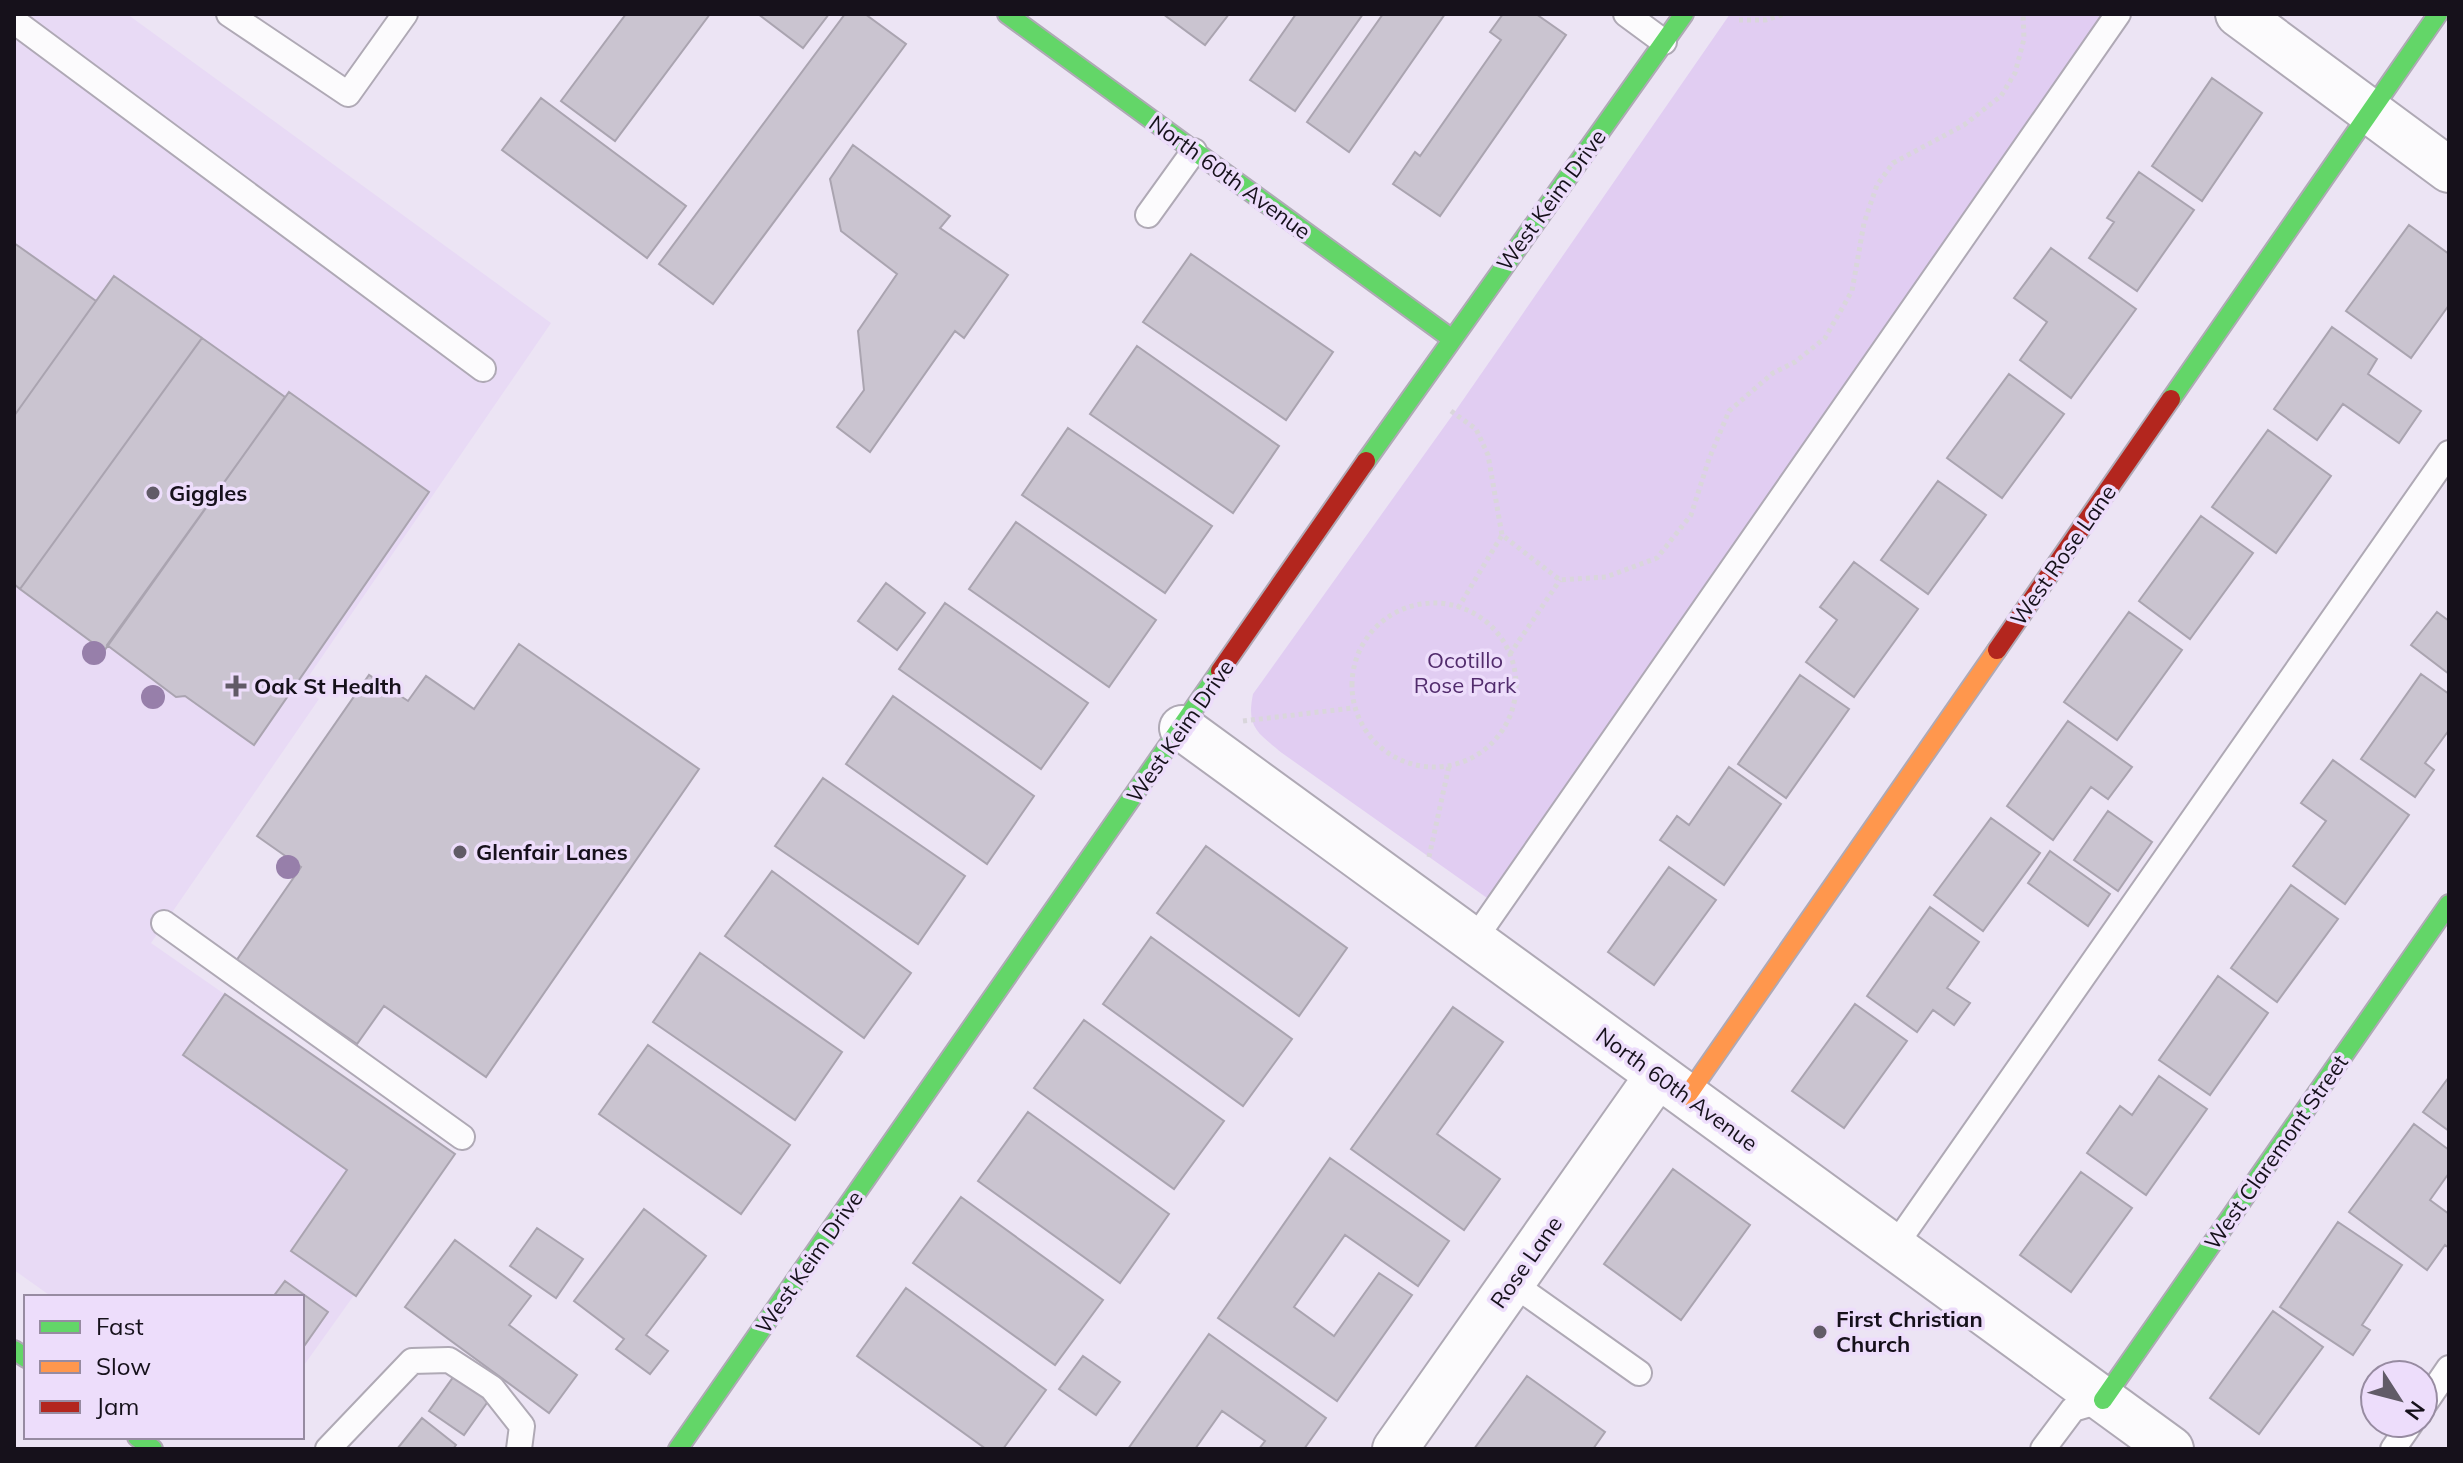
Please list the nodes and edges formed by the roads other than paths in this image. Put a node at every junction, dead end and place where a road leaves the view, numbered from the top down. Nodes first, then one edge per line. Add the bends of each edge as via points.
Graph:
1 (229, 14) edge
2 (405, 14) edge
3 (1007, 14) edge
4 (1626, 14) edge
5 (1684, 14) edge
6 (2118, 14) edge
7 (2238, 14) edge
8 (2438, 14) edge
9 (14, 21) edge
10 (1664, 42) junction
11 (2371, 112) junction
12 (1194, 151) junction
13 (2449, 170) edge
14 (1148, 215) dead end
15 (1452, 339) junction
16 (483, 369) dead end
17 (2449, 453) edge
18 (1182, 728) junction
19 (2449, 904) edge
20 (164, 923) dead end
21 (1474, 940) junction
22 (1672, 1086) junction
23 (462, 1137) dead end
24 (1894, 1247) junction
25 (1512, 1283) junction
26 (1639, 1373) dead end
27 (2103, 1400) junction
28 (328, 1449) edge
29 (519, 1449) edge
30 (678, 1449) edge
31 (1395, 1449) edge
32 (2043, 1449) edge
33 (2171, 1449) edge

1 - 2 lane via 348,94
3 - 12 street, North 60th Avenue
4 - 10 lane
5 - 10 street, West Keim Drive
6 - 21 lane
7 - 11 street
8 - 11 street, West Rose Lane
9 - 16 lane
10 - 15 street, West Keim Drive
11 - 13 street
11 - 22 street, West Rose Lane
12 - 14 lane
12 - 15 street, North 60th Avenue
15 - 18 street, West Keim Drive
17 - 24 lane
18 - 21 street, North 60th Avenue
18 - 30 street, West Keim Drive
19 - 27 street, West Claremont Street
20 - 23 lane
21 - 22 street, North 60th Avenue
22 - 24 street, North 60th Avenue
22 - 25 street, Rose Lane
24 - 27 street, North 60th Avenue
25 - 26 lane
25 - 31 street, Rose Lane
27 - 32 lane via 2073,1409
27 - 33 street, North 60th Avenue
28 - 29 lane via 412,1361 449,1360 492,1388 522,1426

